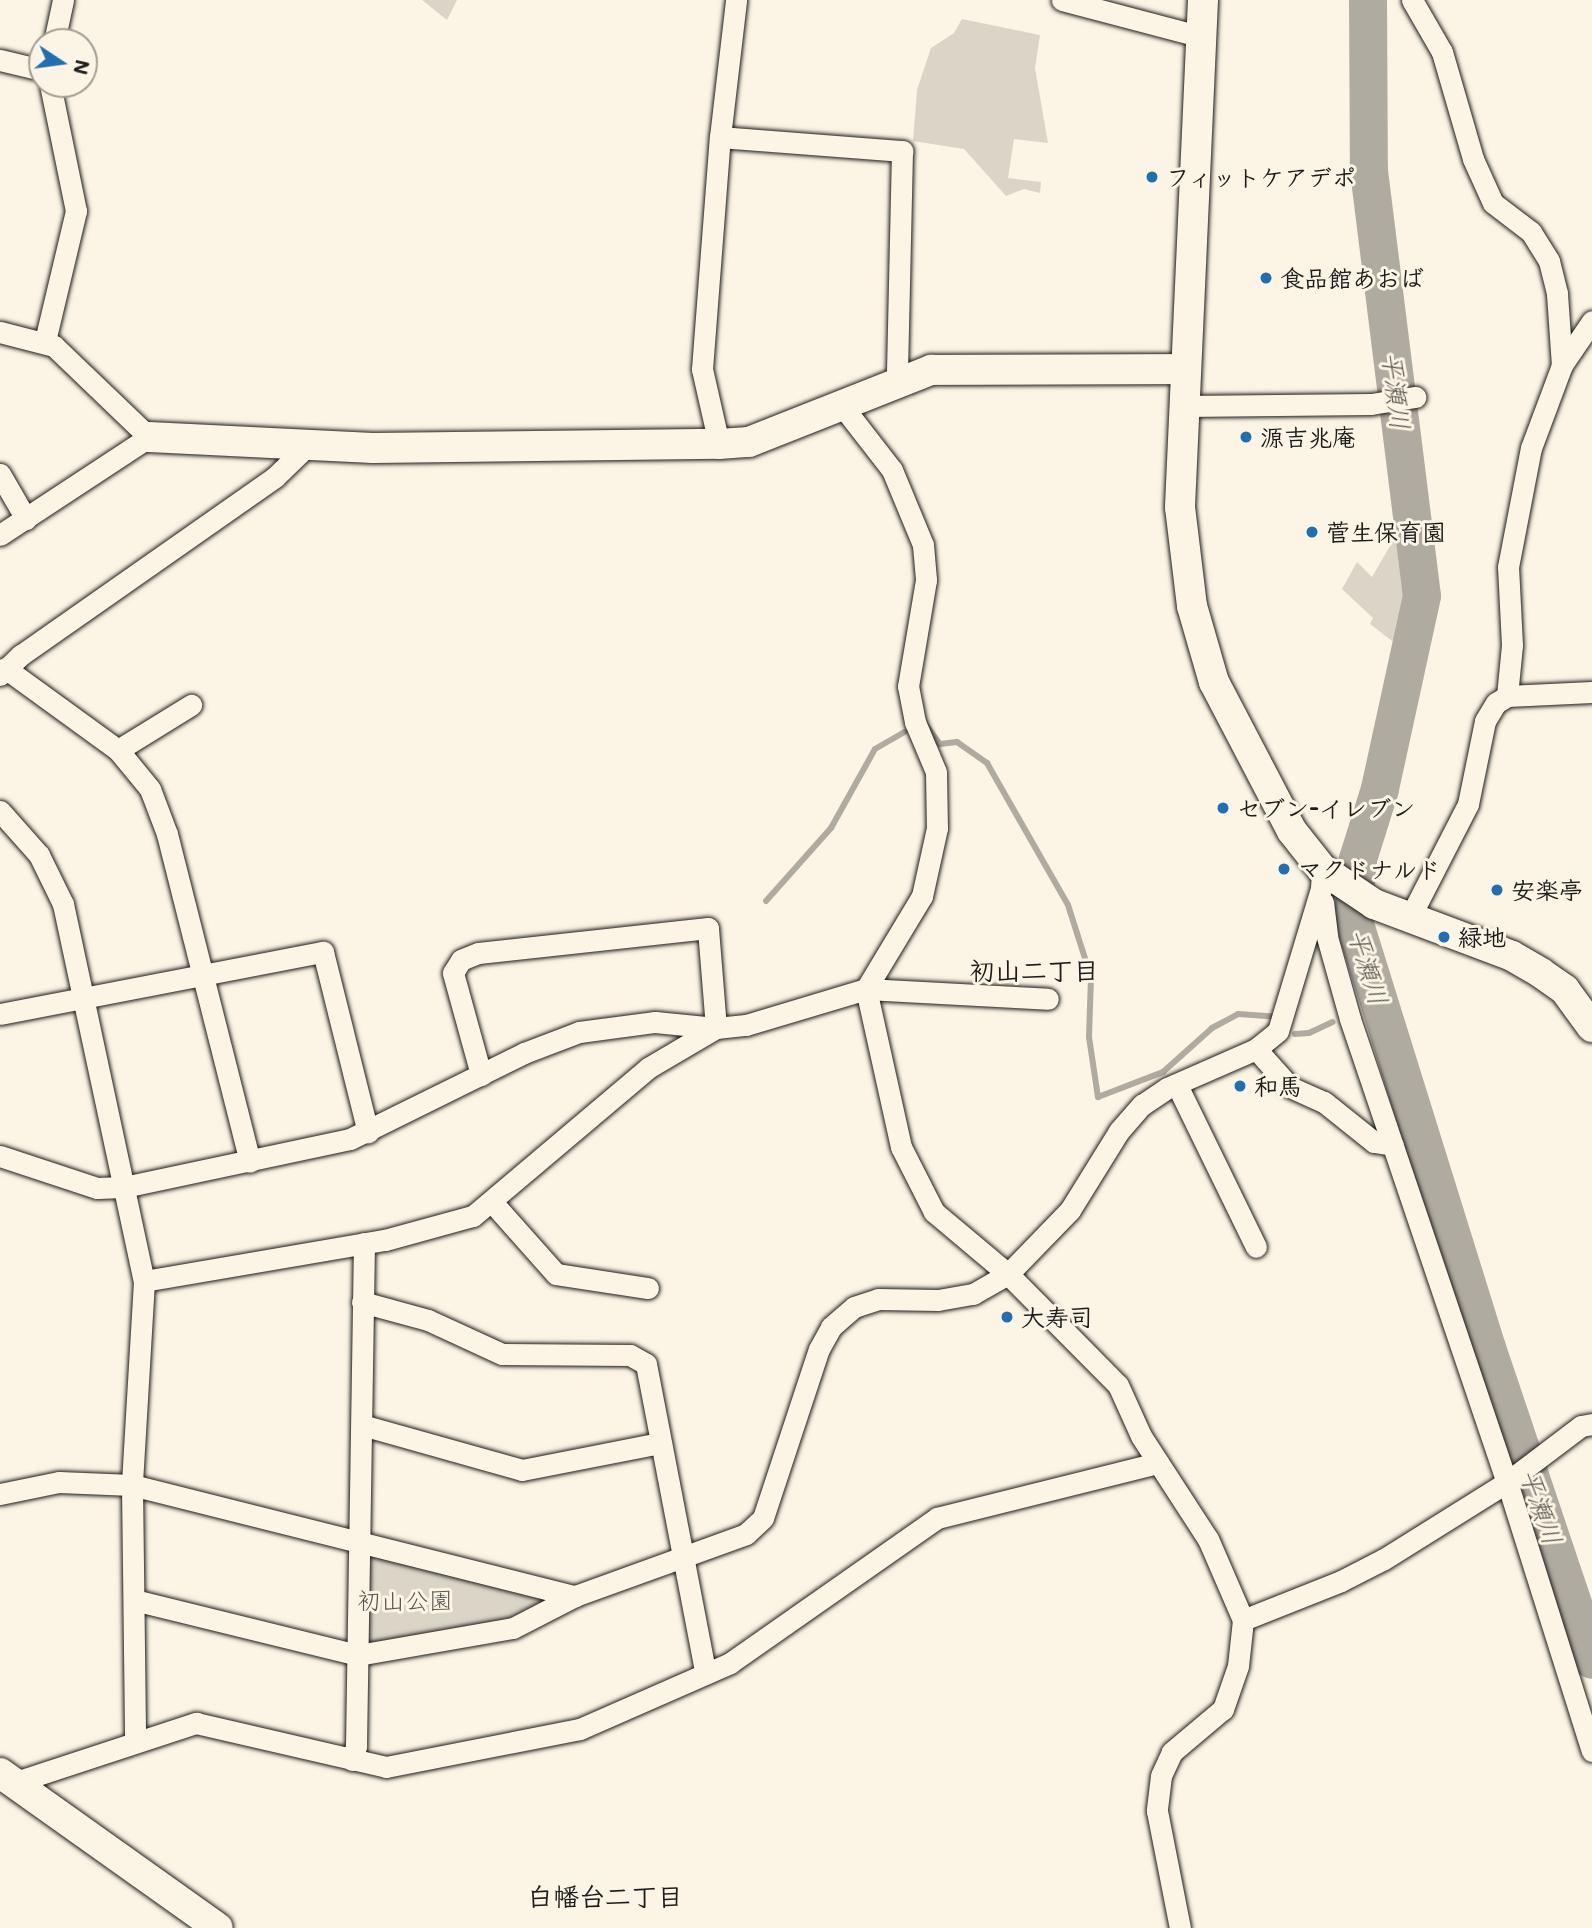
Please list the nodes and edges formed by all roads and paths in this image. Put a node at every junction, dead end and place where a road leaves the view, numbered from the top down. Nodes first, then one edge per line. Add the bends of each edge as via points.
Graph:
1 (63, 0) edge
2 (736, 0) edge
3 (1062, 0) edge
4 (1203, 0) edge
5 (1412, 0) edge
6 (57, 28) edge
7 (1202, 37) junction
8 (0, 60) edge
9 (28, 67) edge
10 (53, 98) edge
11 (720, 137) junction
12 (1592, 321) edge
13 (0, 334) edge
14 (45, 341) junction
15 (1562, 365) junction
16 (1186, 369) junction
17 (897, 380) junction
18 (1411, 397) dead end
19 (840, 403) junction
20 (1185, 406) junction
21 (149, 437) junction
22 (719, 444) junction
23 (307, 446) junction
24 (0, 474) edge
25 (26, 519) junction
26 (0, 535) edge
27 (3, 671) edge
28 (1592, 692) edge
29 (1507, 696) junction
30 (191, 705) dead end
31 (118, 750) junction
32 (0, 811) edge
33 (1327, 880) junction
34 (1409, 919) junction
35 (203, 977) junction
36 (866, 989) junction
37 (1048, 999) dead end
38 (82, 1001) junction
39 (0, 1014) edge
40 (1592, 1027) edge
41 (716, 1028) junction
42 (1256, 1049) junction
43 (481, 1075) junction
44 (1177, 1085) junction
45 (368, 1132) junction
46 (1393, 1145) junction
47 (0, 1156) edge
48 (250, 1163) junction
49 (124, 1187) junction
50 (492, 1202) junction
51 (364, 1243) junction
52 (1256, 1247) dead end
53 (1008, 1274) junction
54 (144, 1281) junction
55 (648, 1288) dead end
56 (362, 1302) junction
57 (1592, 1424) edge
58 (362, 1425) junction
59 (660, 1443) junction
60 (1158, 1462) junction
61 (1511, 1478) junction
62 (132, 1485) junction
63 (0, 1494) edge
64 (358, 1539) junction
65 (682, 1558) junction
66 (575, 1596) junction
67 (134, 1600) junction
68 (1243, 1620) junction
69 (358, 1655) junction
70 (705, 1671) junction
71 (135, 1740) junction
72 (1592, 1751) edge
73 (352, 1760) junction
74 (7, 1778) edge
75 (218, 1928) edge
76 (1180, 1928) edge

1 - 6 street
2 - 11 street
3 - 7 street
4 - 7 street
5 - 15 street via 1442,52 1473,159 1493,203 1531,232 1549,261 1557,294
7 - 16 street
8 - 9 street
10 - 14 street via 76,211
11 - 17 street via 902,151
11 - 22 street via 702,369
12 - 15 street
13 - 14 street
14 - 21 street
15 - 29 street via 1531,447 1508,567 1512,645
16 - 17 street via 931,370
16 - 20 street
17 - 19 street
18 - 20 street via 1380,402
19 - 22 street via 749,442
19 - 36 street via 892,470 923,545 926,580 908,686 915,722 936,772 939,797 931,868 922,896
20 - 33 street via 1180,507 1200,639 1243,744 1292,831
21 - 23 street
21 - 25 street
22 - 23 street
23 - 27 street via 275,477
24 - 25 street
25 - 26 street
27 - 31 street
28 - 29 street
29 - 34 street via 1485,721 1468,804
30 - 31 street
31 - 35 street via 150,789 167,834
32 - 38 street via 39,855 64,904
33 - 34 street
33 - 42 street via 1278,1031
33 - 46 street via 1333,960
34 - 40 street via 1512,956 1541,972 1565,990
35 - 38 street
35 - 45 street via 323,952
35 - 48 street
36 - 37 street
36 - 41 street via 746,1025
36 - 53 street via 901,1147 917,1183 934,1212
38 - 39 street
38 - 49 street
41 - 43 street via 655,1022 579,1031
41 - 43 street via 708,928 701,925 478,953 461,960 453,973
41 - 50 street via 648,1068
42 - 44 street
42 - 46 street via 1290,1087 1324,1102 1374,1142
43 - 45 street
44 - 52 street
44 - 53 street via 1142,1105 1119,1131 1070,1210
45 - 48 street
46 - 61 street
47 - 49 street via 97,1188
48 - 49 street
49 - 54 street
50 - 51 street via 473,1216
50 - 55 street via 556,1274
51 - 54 street
51 - 56 street
53 - 60 street via 1118,1385
53 - 65 street via 973,1294 938,1300 892,1297 854,1307 831,1327 819,1349 763,1518 746,1534
54 - 62 street
56 - 58 street
56 - 59 street via 428,1320 502,1354 630,1355 646,1364
57 - 61 street via 1581,1426
58 - 59 street via 522,1470
58 - 64 street
59 - 65 street
60 - 68 street via 1208,1539
60 - 70 street via 936,1518 895,1543 760,1644
61 - 68 street via 1352,1576
61 - 72 street
62 - 63 street via 59,1482
62 - 64 street
62 - 67 street
64 - 66 street
64 - 69 street
65 - 66 street
65 - 70 street
66 - 69 street via 513,1628
67 - 69 street
67 - 71 street
68 - 76 street via 1238,1666 1223,1709 1172,1752 1161,1776 1157,1811
69 - 73 street
70 - 73 street via 580,1729 386,1767
71 - 73 street via 196,1723
71 - 74 street
74 - 75 street

